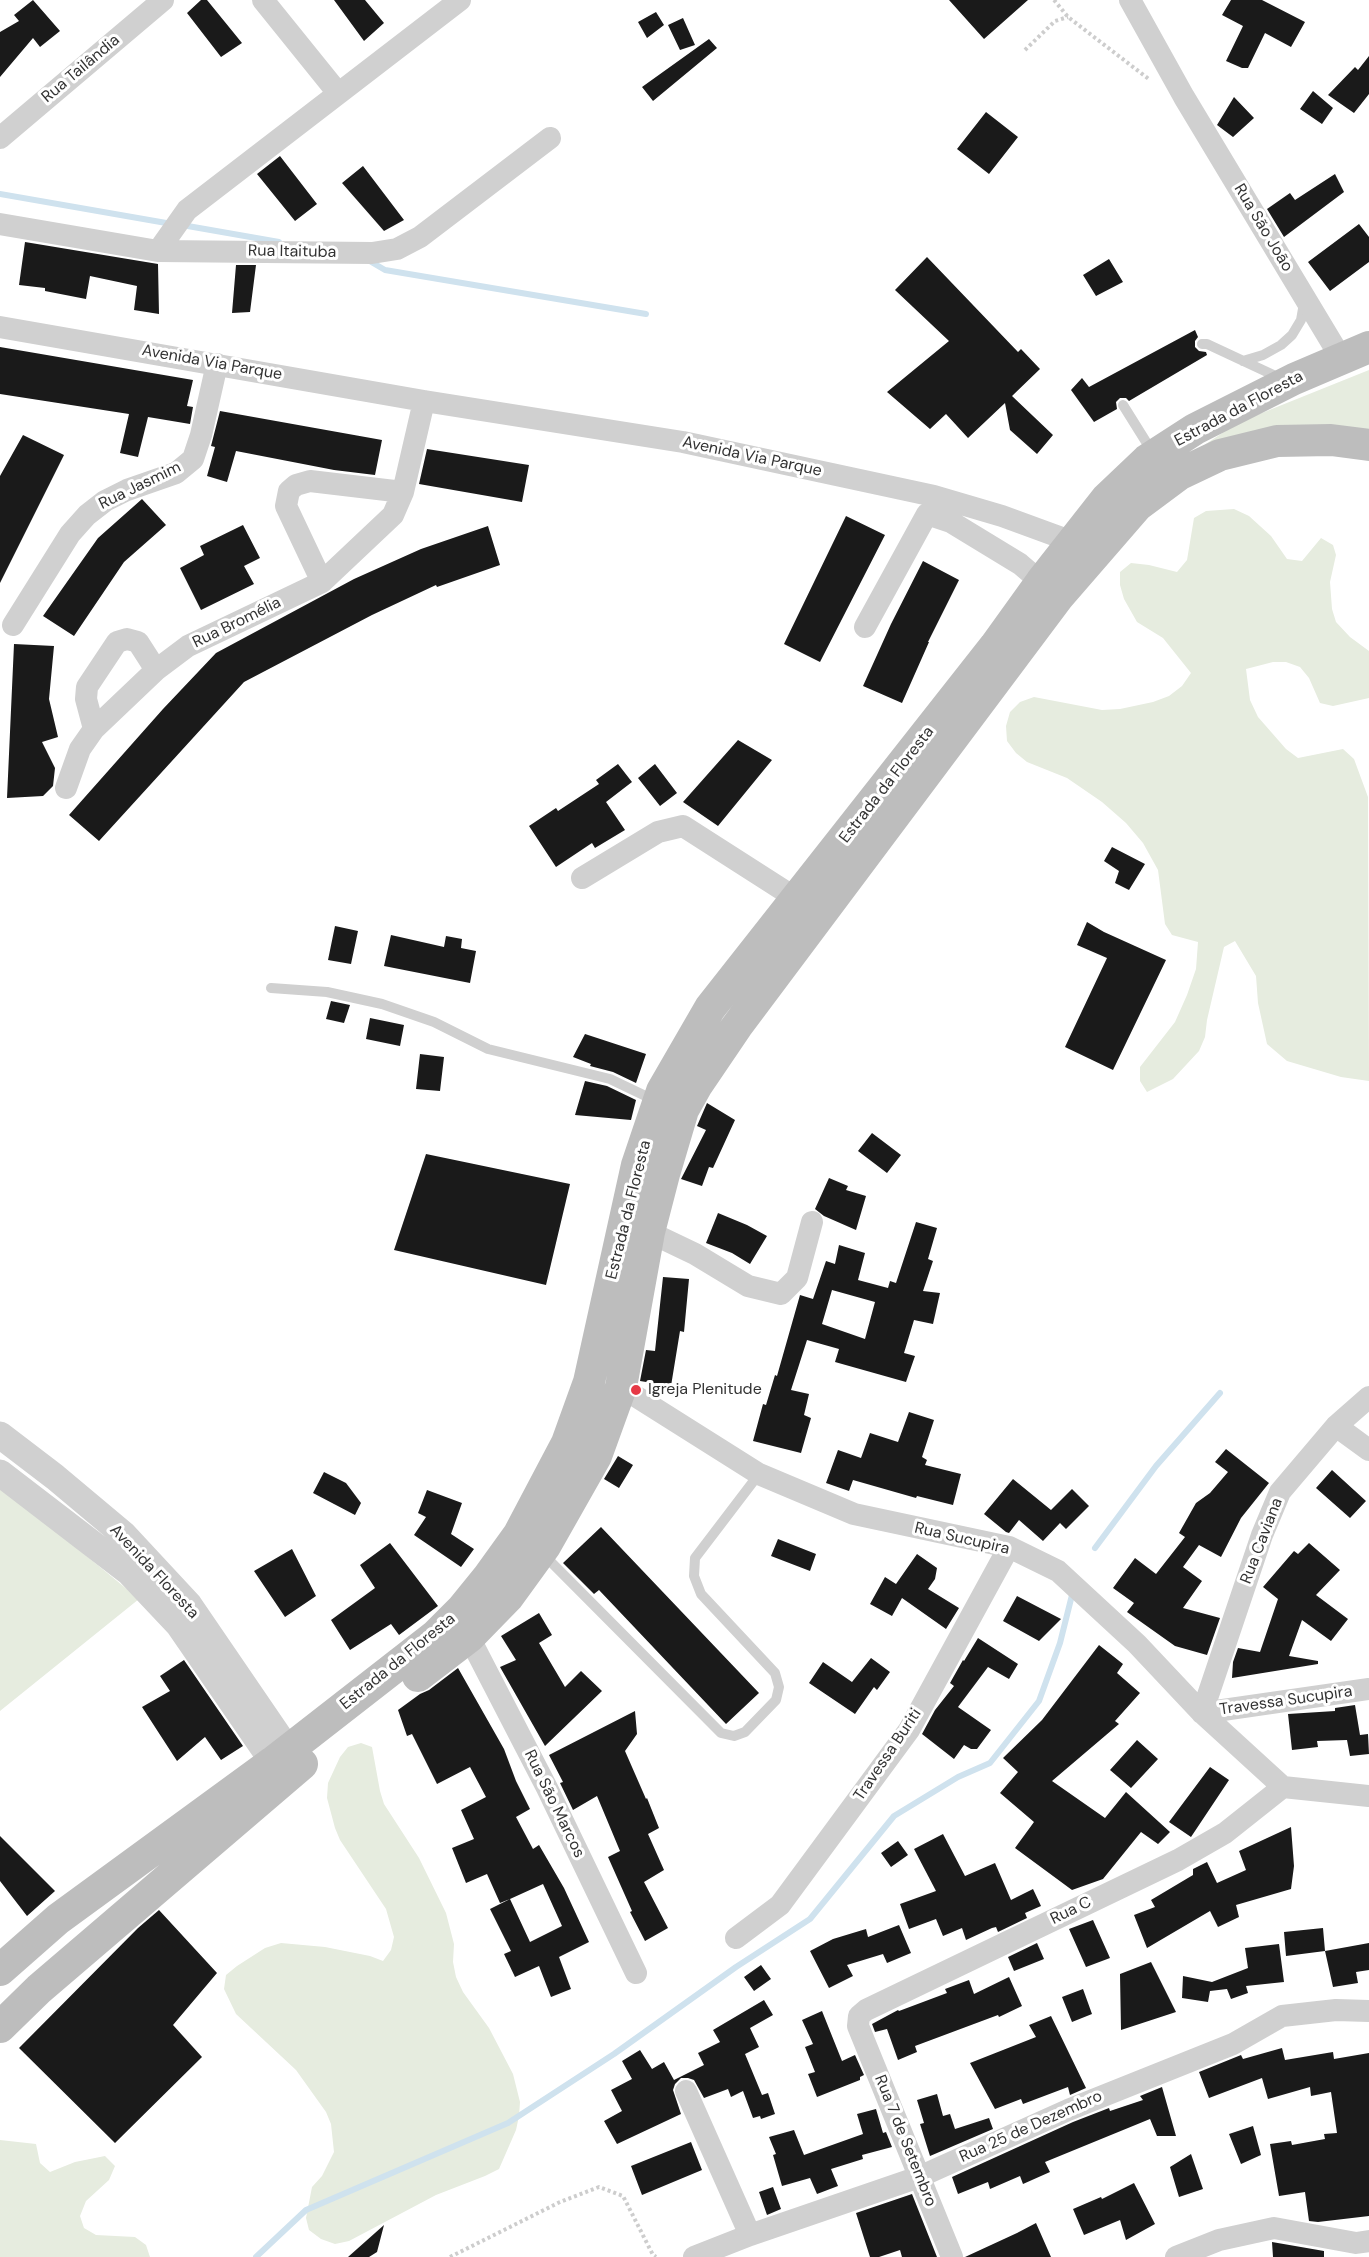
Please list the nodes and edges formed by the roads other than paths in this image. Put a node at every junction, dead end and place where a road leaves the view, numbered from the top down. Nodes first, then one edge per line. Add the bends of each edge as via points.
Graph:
1 (163, 0) edge
2 (263, 0) edge
3 (460, 0) edge
4 (1130, 0) edge
5 (338, 93) junction
6 (0, 138) edge
7 (550, 138) dead end
8 (0, 224) edge
9 (158, 251) junction
10 (1305, 297) junction
11 (0, 327) edge
12 (1202, 344) dead end
13 (1355, 353) edge
14 (1243, 361) junction
15 (217, 364) junction
16 (1287, 382) junction
17 (424, 401) junction
18 (1124, 405) dead end
19 (1369, 445) edge
20 (1155, 455) junction
21 (403, 492) junction
22 (930, 505) junction
23 (1073, 542) junction
24 (322, 582) junction
25 (1041, 582) junction
26 (13, 625) dead end
27 (865, 627) dead end
28 (156, 670) junction
29 (94, 729) junction
30 (66, 788) dead end
31 (582, 878) dead end
32 (797, 899) junction
33 (271, 988) dead end
34 (659, 1102) junction
35 (812, 1222) dead end
36 (649, 1232) junction
37 (621, 1387) junction
38 (1369, 1397) edge
39 (1336, 1426) junction
40 (0, 1435) edge
41 (1369, 1450) edge
42 (0, 1473) edge
43 (759, 1474) junction
44 (1009, 1547) junction
45 (541, 1552) junction
46 (469, 1637) junction
47 (1369, 1689) edge
48 (1202, 1713) junction
49 (287, 1764) junction
50 (1283, 1787) junction
51 (1369, 1796) edge
52 (736, 1938) dead end
53 (0, 1971) edge
54 (636, 1973) dead end
55 (1369, 2011) edge
56 (858, 2026) joint
57 (0, 2027) edge
58 (686, 2091) dead end
59 (919, 2176) junction
60 (750, 2235) junction
61 (1360, 2247) edge
62 (694, 2257) edge
63 (952, 2257) edge
64 (1176, 2257) edge

1 - 6 street, Rua Tailândia
2 - 5 street
3 - 5 street
4 - 10 street, Rua São João
5 - 9 street via 187,210
7 - 9 street, Rua Itaituba via 420,237 397,249 372,253
8 - 9 street, Rua Itaituba
10 - 13 street, Rua São João
10 - 14 lane via 1301,320 1292,334 1263,355
11 - 15 street, Avenida Via Parque
12 - 14 lane
13 - 16 main road, Estrada da Floresta
14 - 16 lane
15 - 17 street, Avenida Via Parque
15 - 26 street, Rua Jasmim via 193,459 176,473 127,490 87,514 70,534
16 - 20 main road, Estrada da Floresta via 1195,429
17 - 21 street
17 - 22 street, Avenida Via Parque via 683,442
18 - 20 lane
19 - 36 main road, Estrada da Floresta via 1331,440 1277,441 1220,454 1180,474 1137,506 1059,596 697,1085 683,1110
20 - 23 main road, Estrada da Floresta via 1107,498
21 - 24 street via 393,515
21 - 24 street via 310,481 289,491 286,506
22 - 23 street, Avenida Via Parque via 1002,516
22 - 25 street
22 - 27 street
23 - 25 main road, Estrada da Floresta
24 - 28 street, Rua Bromélia via 188,646
25 - 32 main road, Estrada da Floresta
28 - 29 street, Rua Bromélia
28 - 29 street via 138,642 117,642 87,687
29 - 30 street, Rua Bromélia via 80,749
31 - 32 street via 658,832 683,826
32 - 34 main road, Estrada da Floresta via 710,1008
33 - 34 lane via 327,992 382,1004 434,1022 488,1049 610,1079
34 - 49 main road, Estrada da Floresta via 637,1165 589,1382 567,1443 519,1534 482,1585 436,1635
35 - 36 street via 797,1278 781,1294 747,1286
36 - 37 main road, Estrada da Floresta
37 - 43 street, Rua Sucupira
37 - 45 main road, Estrada da Floresta via 596,1456
38 - 39 street, Rua Caviana
39 - 41 street
39 - 48 street, Rua Caviana via 1280,1492
40 - 49 street, Avenida Floresta via 123,1534 189,1605
42 - 49 street, Avenida Floresta via 129,1572 179,1625
43 - 44 street, Rua Sucupira via 854,1514
43 - 45 lane via 695,1558 694,1576 701,1594 775,1673 779,1687 776,1700 745,1732 734,1736 721,1733
44 - 48 street, Rua Sucupira via 1058,1571 1137,1644
44 - 52 street, Travessa Buriti via 909,1730 780,1905
45 - 46 main road, Estrada da Floresta via 508,1597
46 - 49 main road, Estrada da Floresta
46 - 54 street, Rua São Marcos
47 - 48 street, Travessa Sucupira
48 - 50 street, Rua Sucupira
49 - 53 main road, Estrada da Floresta via 58,1919
49 - 57 main road, Estrada da Floresta
50 - 51 street
50 - 56 street, Rua C via 1225,1833 1178,1860 866,2010 859,2016
55 - 59 street, Rua 25 de Dezembro via 1282,2016 1233,2044 1068,2110
56 - 59 street, Rua 7 de Setembro
58 - 60 street
59 - 60 street, Rua 25 de Dezembro
59 - 63 street, Rua 7 de Setembro
60 - 62 street, Rua 25 de Dezembro
61 - 64 street via 1274,2228 1219,2240

